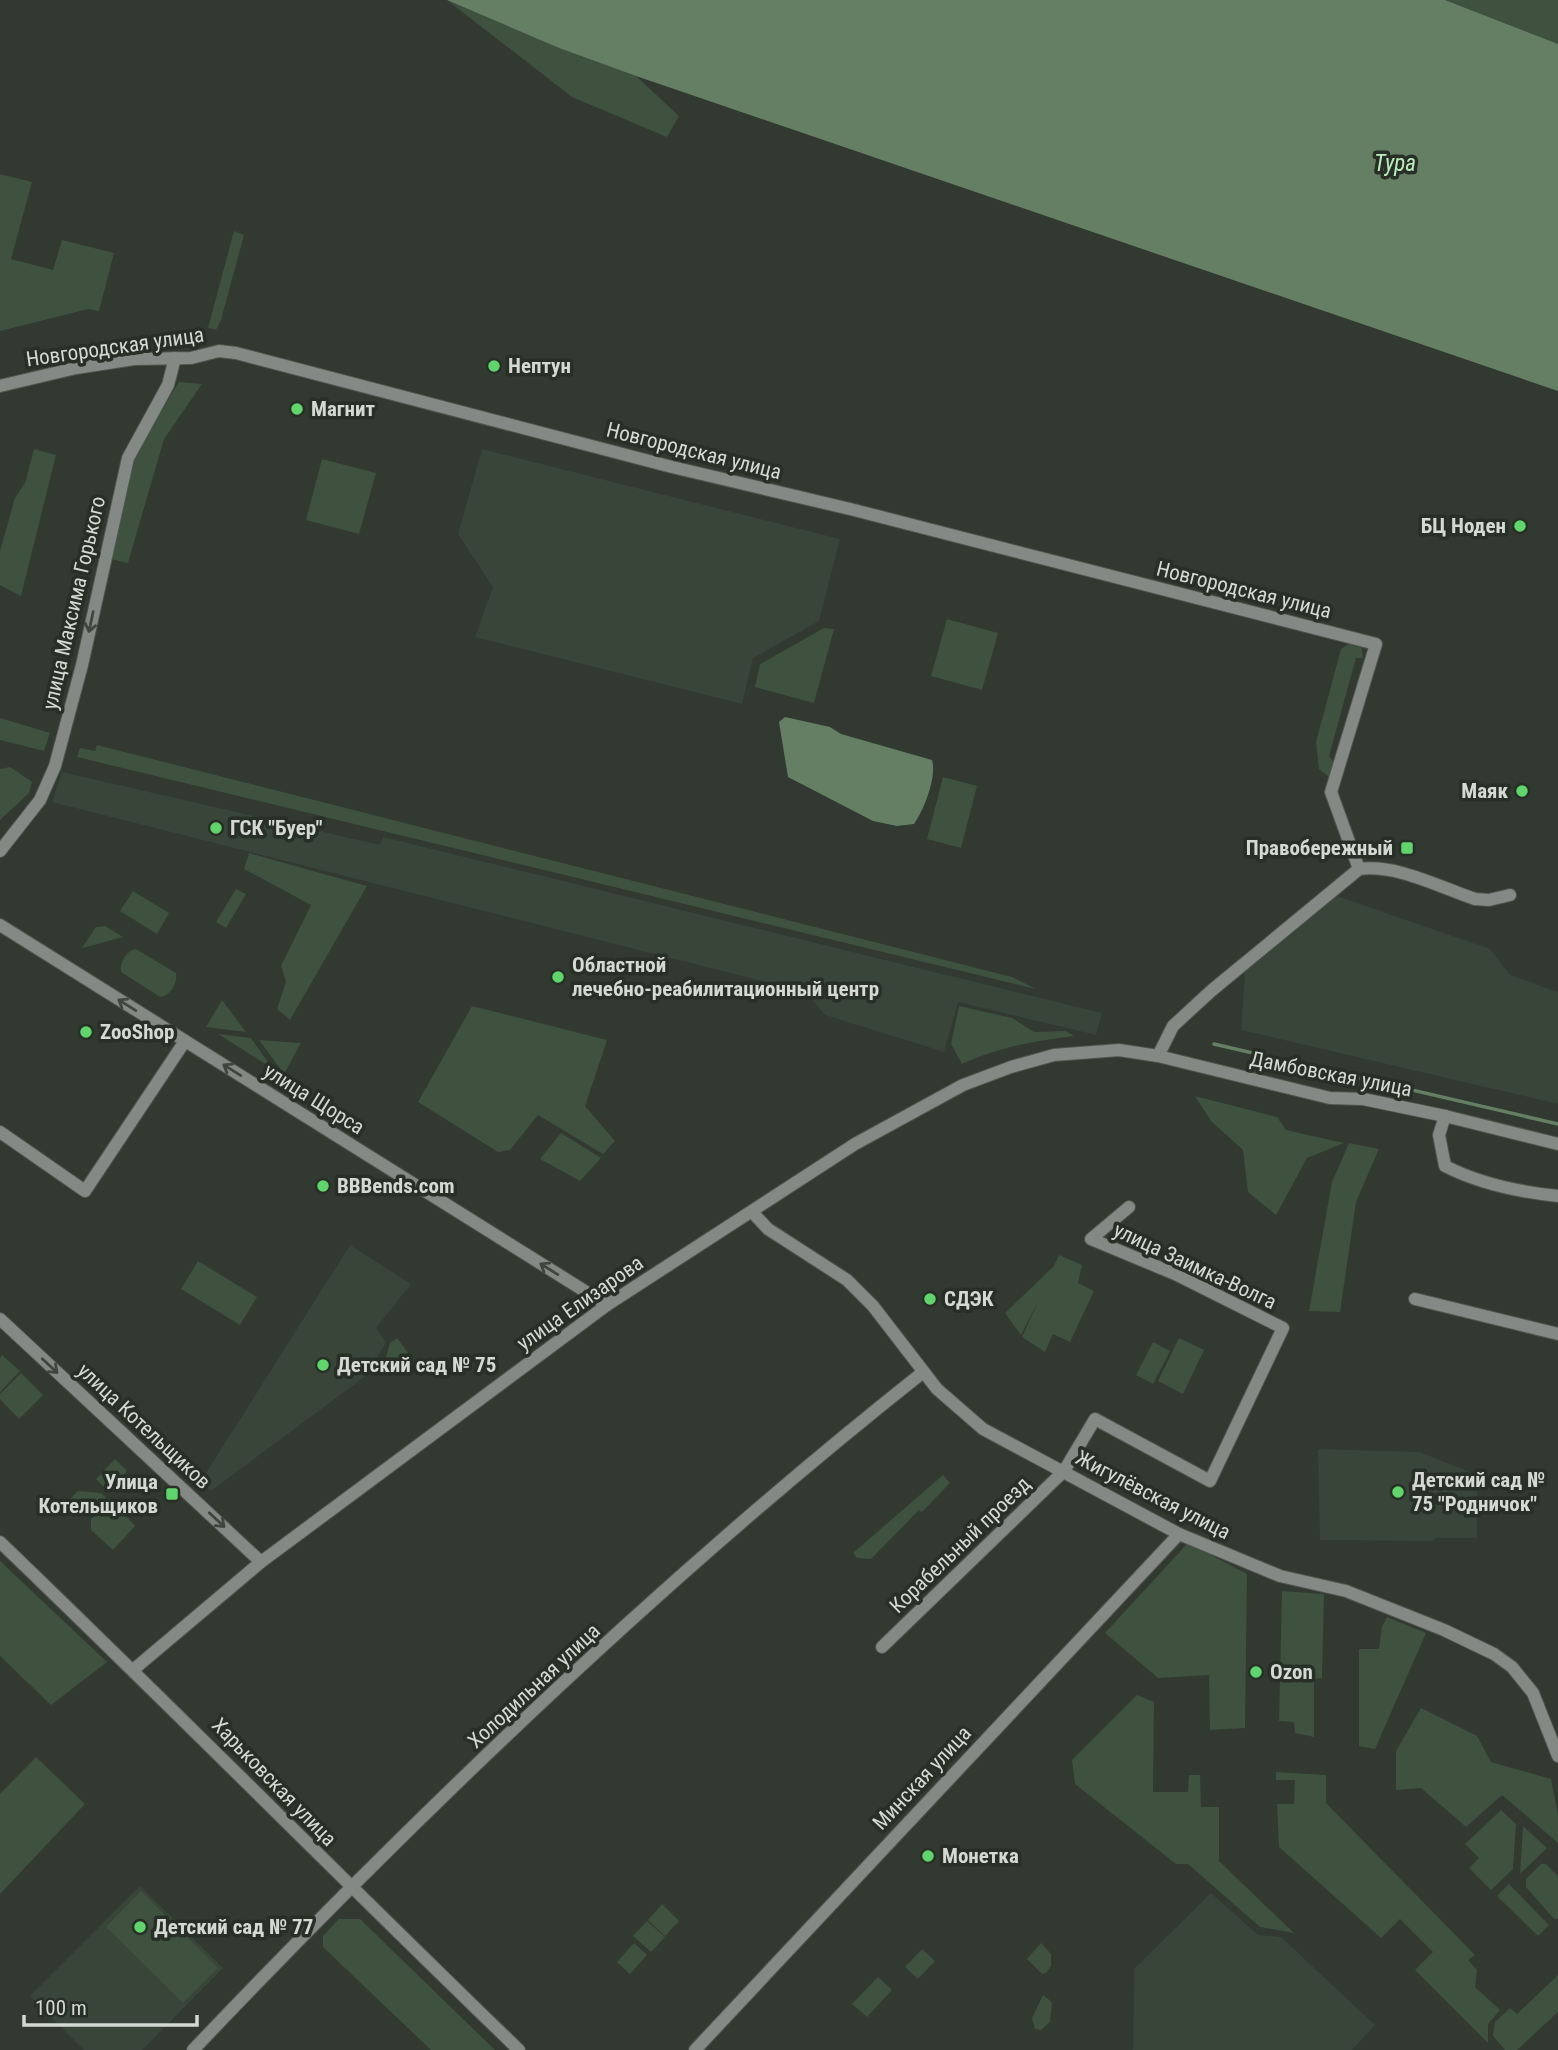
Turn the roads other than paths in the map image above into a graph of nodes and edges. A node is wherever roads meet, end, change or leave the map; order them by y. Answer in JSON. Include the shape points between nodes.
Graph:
{"nodes":[{"id":1,"x":174,"y":358,"type":"junction"},
{"id":2,"x":0,"y":386,"type":"edge"},
{"id":3,"x":0,"y":850,"type":"edge"},
{"id":4,"x":1359,"y":869,"type":"junction"},
{"id":5,"x":1510,"y":895,"type":"dead end"},
{"id":6,"x":0,"y":925,"type":"edge"},
{"id":7,"x":185,"y":1041,"type":"junction"},
{"id":8,"x":1054,"y":1055,"type":"joint"},
{"id":9,"x":1158,"y":1056,"type":"junction"},
{"id":10,"x":1446,"y":1116,"type":"junction"},
{"id":11,"x":0,"y":1132,"type":"edge"},
{"id":12,"x":1558,"y":1144,"type":"edge"},
{"id":13,"x":1558,"y":1196,"type":"edge"},
{"id":14,"x":1129,"y":1206,"type":"dead end"},
{"id":15,"x":752,"y":1212,"type":"junction"},
{"id":16,"x":1415,"y":1300,"type":"dead end"},
{"id":17,"x":607,"y":1305,"type":"junction"},
{"id":18,"x":0,"y":1320,"type":"edge"},
{"id":19,"x":1283,"y":1328,"type":"joint"},
{"id":20,"x":1558,"y":1334,"type":"edge"},
{"id":21,"x":922,"y":1373,"type":"junction"},
{"id":22,"x":1064,"y":1471,"type":"junction"},
{"id":23,"x":1180,"y":1534,"type":"junction"},
{"id":24,"x":0,"y":1542,"type":"edge"},
{"id":25,"x":261,"y":1562,"type":"junction"},
{"id":26,"x":882,"y":1647,"type":"dead end"},
{"id":27,"x":133,"y":1670,"type":"junction"},
{"id":28,"x":1558,"y":1756,"type":"edge"},
{"id":29,"x":350,"y":1886,"type":"junction"},
{"id":30,"x":193,"y":2050,"type":"edge"},
{"id":31,"x":519,"y":2050,"type":"edge"},
{"id":32,"x":695,"y":2050,"type":"edge"}],
"edges":[{"from":1,"to":2,"type":"street","name":"Новгородская улица","via":[[76,368]]},
{"from":1,"to":3,"type":"street","name":"улица Максима Горького","one_way":true,"via":[[168,385],[128,458],[59,752],[40,800]]},
{"from":1,"to":4,"type":"street","name":"Новгородская улица","via":[[236,353],[1376,644],[1331,792]]},
{"from":4,"to":5,"type":"street","via":[[1391,870],[1475,898]]},
{"from":4,"to":9,"type":"street","via":[[1173,1026]]},
{"from":7,"to":6,"type":"street","name":"улица Щорса","one_way":true},
{"from":7,"to":11,"type":"street","via":[[85,1191]]},
{"from":17,"to":7,"type":"street","name":"улица Щорса","one_way":true},
{"from":8,"to":9,"type":"street","name":"Дамбовская улица","via":[[1119,1050]]},
{"from":8,"to":15,"type":"street","name":"улица Елизарова","via":[[963,1085],[903,1115]]},
{"from":9,"to":10,"type":"street","name":"Дамбовская улица","via":[[1330,1098],[1363,1099]]},
{"from":10,"to":12,"type":"street","name":"Дамбовская улица"},
{"from":10,"to":13,"type":"street","via":[[1439,1135],[1444,1166],[1505,1187]]},
{"from":14,"to":19,"type":"street","name":"улица Заимка-Волга","via":[[1091,1239],[1175,1274]]},
{"from":15,"to":17,"type":"street","name":"улица Елизарова"},
{"from":15,"to":21,"type":"street","name":"Жигулёвская улица","via":[[768,1229],[847,1280],[873,1306]]},
{"from":16,"to":20,"type":"street"},
{"from":17,"to":25,"type":"street","name":"улица Елизарова"},
{"from":18,"to":25,"type":"street","name":"улица Котельщиков","one_way":true},
{"from":19,"to":22,"type":"street","name":"Корабельный проезд","via":[[1210,1481],[1094,1419]]},
{"from":21,"to":22,"type":"street","name":"Жигулёвская улица","via":[[983,1429]]},
{"from":21,"to":29,"type":"street","name":"Холодильная улица","via":[[743,1521]]},
{"from":22,"to":23,"type":"street","name":"Жигулёвская улица"},
{"from":22,"to":26,"type":"street","name":"Корабельный проезд"},
{"from":23,"to":28,"type":"street","name":"Жигулёвская улица","via":[[1280,1576],[1346,1591],[1494,1654],[1512,1667],[1533,1693]]},
{"from":23,"to":32,"type":"street","name":"Минская улица"},
{"from":24,"to":27,"type":"street","name":"Харьковская улица"},
{"from":25,"to":27,"type":"street","name":"улица Елизарова"},
{"from":27,"to":29,"type":"street","name":"Харьковская улица"},
{"from":29,"to":30,"type":"street","name":"Холодильная улица"},
{"from":29,"to":31,"type":"street","name":"Харьковская улица"}]}
